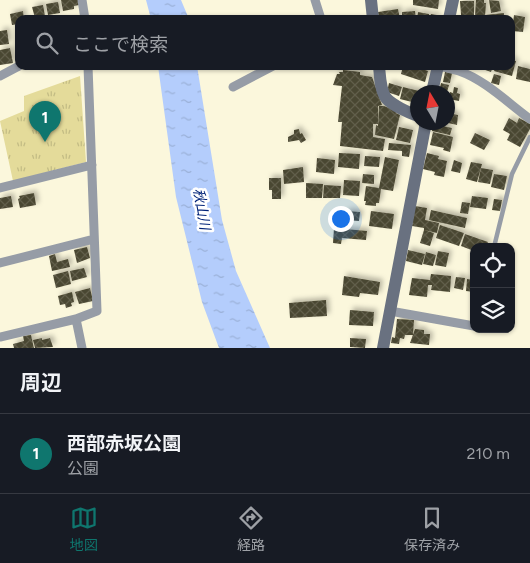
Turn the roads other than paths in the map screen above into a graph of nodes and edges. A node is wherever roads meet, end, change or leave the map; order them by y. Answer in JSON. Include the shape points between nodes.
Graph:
{"nodes":[{"id":1,"x":82,"y":0,"type":"edge"},
{"id":2,"x":315,"y":0,"type":"edge"},
{"id":3,"x":371,"y":0,"type":"edge"},
{"id":4,"x":454,"y":0,"type":"edge"},
{"id":5,"x":84,"y":15,"type":"edge"},
{"id":6,"x":320,"y":15,"type":"edge"},
{"id":7,"x":373,"y":15,"type":"edge"},
{"id":8,"x":450,"y":15,"type":"edge"},
{"id":9,"x":15,"y":68,"type":"edge"},
{"id":10,"x":88,"y":70,"type":"edge"},
{"id":11,"x":265,"y":70,"type":"edge"},
{"id":12,"x":379,"y":70,"type":"edge"},
{"id":13,"x":438,"y":70,"type":"edge"},
{"id":14,"x":456,"y":70,"type":"edge"},
{"id":15,"x":0,"y":76,"type":"edge"},
{"id":16,"x":434,"y":85,"type":"edge"},
{"id":17,"x":233,"y":87,"type":"dead end"},
{"id":18,"x":410,"y":113,"type":"edge"},
{"id":19,"x":530,"y":119,"type":"edge"},
{"id":20,"x":424,"y":130,"type":"edge"},
{"id":21,"x":530,"y":137,"type":"edge"},
{"id":22,"x":92,"y":165,"type":"junction"},
{"id":23,"x":0,"y":188,"type":"edge"},
{"id":24,"x":94,"y":239,"type":"junction"},
{"id":25,"x":495,"y":243,"type":"edge"},
{"id":26,"x":0,"y":263,"type":"edge"},
{"id":27,"x":390,"y":311,"type":"junction"},
{"id":28,"x":76,"y":318,"type":"junction"},
{"id":29,"x":470,"y":325,"type":"edge"},
{"id":30,"x":0,"y":337,"type":"edge"},
{"id":31,"x":82,"y":348,"type":"edge"},
{"id":32,"x":383,"y":348,"type":"edge"}],
"edges":[{"from":1,"to":5,"type":"street"},
{"from":2,"to":6,"type":"street"},
{"from":3,"to":7,"type":"street"},
{"from":4,"to":8,"type":"street"},
{"from":9,"to":15,"type":"street"},
{"from":10,"to":22,"type":"street"},
{"from":11,"to":17,"type":"street"},
{"from":12,"to":18,"type":"street","via":[[386,97]]},
{"from":13,"to":16,"type":"street"},
{"from":14,"to":19,"type":"street","via":[[488,87]]},
{"from":20,"to":27,"type":"street"},
{"from":21,"to":25,"type":"lane","via":[[512,174]]},
{"from":22,"to":23,"type":"street"},
{"from":22,"to":24,"type":"street"},
{"from":24,"to":26,"type":"street"},
{"from":24,"to":28,"type":"street","via":[[97,311]]},
{"from":27,"to":29,"type":"street"},
{"from":27,"to":32,"type":"street"},
{"from":28,"to":30,"type":"street"},
{"from":28,"to":31,"type":"street"}]}
